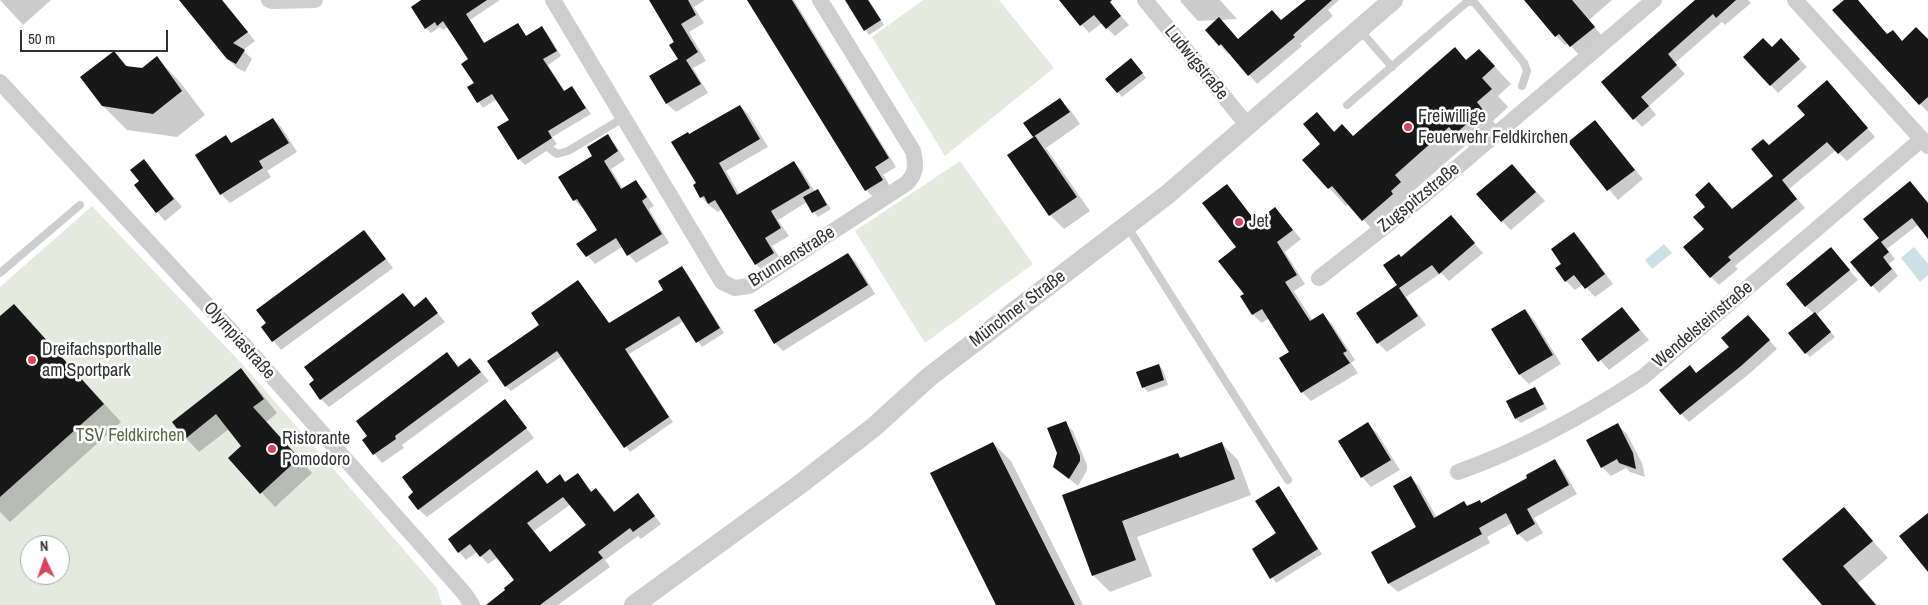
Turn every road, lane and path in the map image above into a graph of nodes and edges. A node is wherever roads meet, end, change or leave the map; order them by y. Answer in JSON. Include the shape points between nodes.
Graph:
{"nodes":[{"id":1,"x":269,"y":0,"type":"edge"},
{"id":2,"x":315,"y":0,"type":"edge"},
{"id":3,"x":553,"y":0,"type":"edge"},
{"id":4,"x":820,"y":0,"type":"edge"},
{"id":5,"x":1145,"y":0,"type":"edge"},
{"id":6,"x":1392,"y":0,"type":"edge"},
{"id":7,"x":1654,"y":0,"type":"edge"},
{"id":8,"x":1795,"y":0,"type":"edge"},
{"id":9,"x":1359,"y":29,"type":"junction"},
{"id":10,"x":1392,"y":67,"type":"junction"},
{"id":11,"x":0,"y":82,"type":"edge"},
{"id":12,"x":1522,"y":86,"type":"dead end"},
{"id":13,"x":1347,"y":105,"type":"dead end"},
{"id":14,"x":623,"y":118,"type":"junction"},
{"id":15,"x":1248,"y":126,"type":"junction"},
{"id":16,"x":1925,"y":143,"type":"edge"},
{"id":17,"x":550,"y":148,"type":"dead end"},
{"id":18,"x":80,"y":205,"type":"dead end"},
{"id":19,"x":1127,"y":226,"type":"junction"},
{"id":20,"x":0,"y":273,"type":"edge"},
{"id":21,"x":1319,"y":278,"type":"dead end"},
{"id":22,"x":1458,"y":472,"type":"dead end"},
{"id":23,"x":1288,"y":480,"type":"dead end"},
{"id":24,"x":472,"y":605,"type":"edge"},
{"id":25,"x":634,"y":605,"type":"edge"}],
"edges":[{"from":1,"to":2,"type":"street"},
{"from":3,"to":14,"type":"street","name":"Brunnenstraße"},
{"from":4,"to":14,"type":"street","name":"Brunnenstraße","via":[[913,152],[914,176],[749,286],[735,288],[722,282]]},
{"from":5,"to":15,"type":"street","name":"Ludwigstraße"},
{"from":6,"to":9,"type":"street","name":"Münchner Straße"},
{"from":7,"to":21,"type":"street","name":"Zugspitzstraße","via":[[1415,204]]},
{"from":8,"to":16,"type":"street"},
{"from":9,"to":10,"type":"lane"},
{"from":9,"to":15,"type":"street","name":"Münchner Straße"},
{"from":10,"to":12,"type":"lane","via":[[1467,2],[1474,2],[1524,63],[1527,71]]},
{"from":10,"to":13,"type":"lane"},
{"from":11,"to":24,"type":"street","name":"Olympiastraße","via":[[245,346]]},
{"from":14,"to":17,"type":"lane","via":[[568,151],[557,154]]},
{"from":15,"to":19,"type":"street","name":"Münchner Straße"},
{"from":16,"to":22,"type":"street","name":"Wendelsteinstraße","via":[[1643,376],[1604,402],[1498,458]]},
{"from":18,"to":20,"type":"lane"},
{"from":19,"to":23,"type":"lane"},
{"from":19,"to":25,"type":"street","name":"Münchner Straße","via":[[929,377],[874,427],[814,474]]}]}
